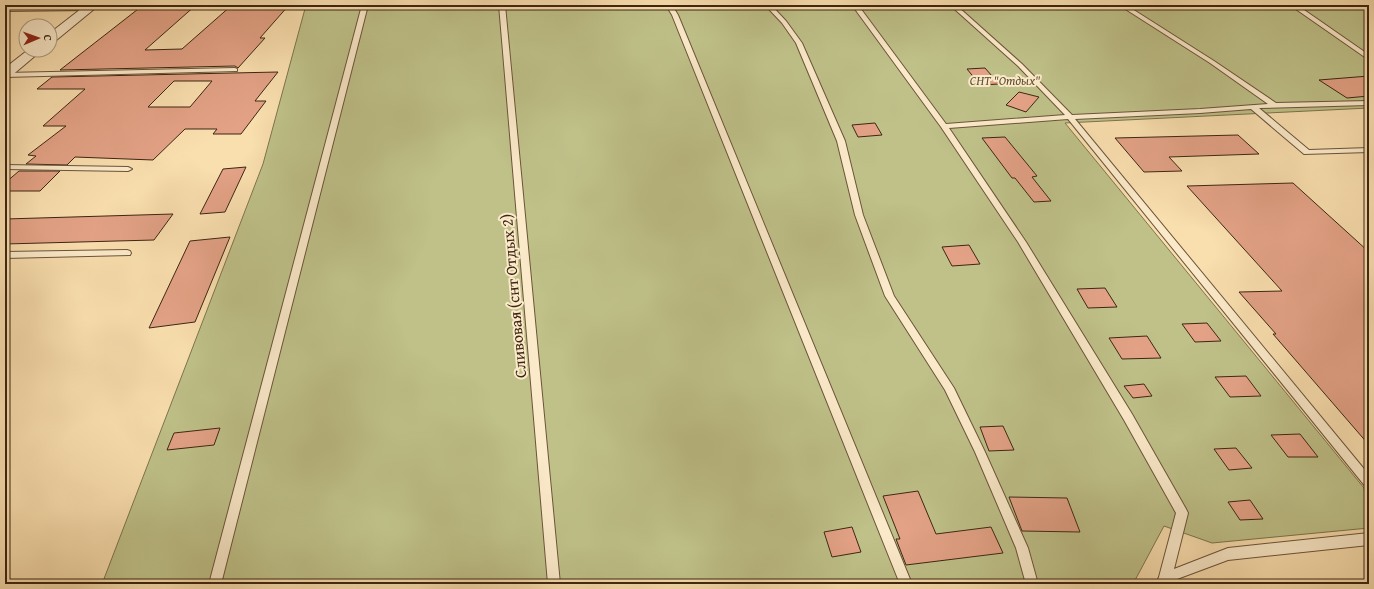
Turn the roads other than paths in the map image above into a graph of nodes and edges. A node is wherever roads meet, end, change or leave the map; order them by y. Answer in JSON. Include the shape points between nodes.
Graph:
{"nodes":[{"id":1,"x":365,"y":5,"type":"edge"},
{"id":2,"x":502,"y":5,"type":"edge"},
{"id":3,"x":669,"y":5,"type":"edge"},
{"id":4,"x":768,"y":5,"type":"edge"},
{"id":5,"x":855,"y":5,"type":"edge"},
{"id":6,"x":953,"y":5,"type":"edge"},
{"id":7,"x":1122,"y":5,"type":"edge"},
{"id":8,"x":1293,"y":5,"type":"edge"},
{"id":9,"x":92,"y":7,"type":"edge"},
{"id":10,"x":5,"y":9,"type":"edge"},
{"id":11,"x":58,"y":33,"type":"edge"},
{"id":12,"x":26,"y":58,"type":"edge"},
{"id":13,"x":1369,"y":58,"type":"edge"},
{"id":14,"x":235,"y":70,"type":"dead end"},
{"id":15,"x":5,"y":75,"type":"edge"},
{"id":16,"x":1369,"y":103,"type":"edge"},
{"id":17,"x":1275,"y":104,"type":"junction"},
{"id":18,"x":1253,"y":107,"type":"junction"},
{"id":19,"x":1070,"y":117,"type":"junction"},
{"id":20,"x":944,"y":126,"type":"junction"},
{"id":21,"x":1369,"y":150,"type":"edge"},
{"id":22,"x":5,"y":167,"type":"edge"},
{"id":23,"x":128,"y":169,"type":"dead end"},
{"id":24,"x":127,"y":253,"type":"dead end"},
{"id":25,"x":5,"y":255,"type":"edge"},
{"id":26,"x":1369,"y":483,"type":"edge"},
{"id":27,"x":1369,"y":539,"type":"edge"},
{"id":28,"x":1163,"y":581,"type":"edge"},
{"id":29,"x":214,"y":584,"type":"edge"},
{"id":30,"x":554,"y":584,"type":"edge"},
{"id":31,"x":906,"y":584,"type":"edge"},
{"id":32,"x":1032,"y":584,"type":"edge"}],
"edges":[{"from":1,"to":29,"type":"lane"},
{"from":2,"to":30,"type":"lane","name":"Сливовая (снт Отдых 2)"},
{"from":3,"to":31,"type":"lane"},
{"from":4,"to":32,"type":"lane","via":[[799,43],[840,142],[859,215],[890,296],[953,395],[1022,548]]},
{"from":5,"to":20,"type":"lane"},
{"from":6,"to":19,"type":"lane","via":[[1020,65]]},
{"from":7,"to":17,"type":"lane"},
{"from":8,"to":13,"type":"lane"},
{"from":9,"to":10,"type":"lane"},
{"from":9,"to":11,"type":"street"},
{"from":12,"to":15,"type":"street"},
{"from":14,"to":15,"type":"lane"},
{"from":16,"to":17,"type":"lane"},
{"from":17,"to":18,"type":"lane"},
{"from":18,"to":19,"type":"lane"},
{"from":18,"to":21,"type":"lane","via":[[1308,152]]},
{"from":19,"to":20,"type":"lane"},
{"from":19,"to":26,"type":"lane"},
{"from":20,"to":28,"type":"lane","via":[[1026,248],[1128,417],[1182,513]]},
{"from":22,"to":23,"type":"lane"},
{"from":24,"to":25,"type":"lane"},
{"from":27,"to":28,"type":"lane","via":[[1228,554]]}]}
